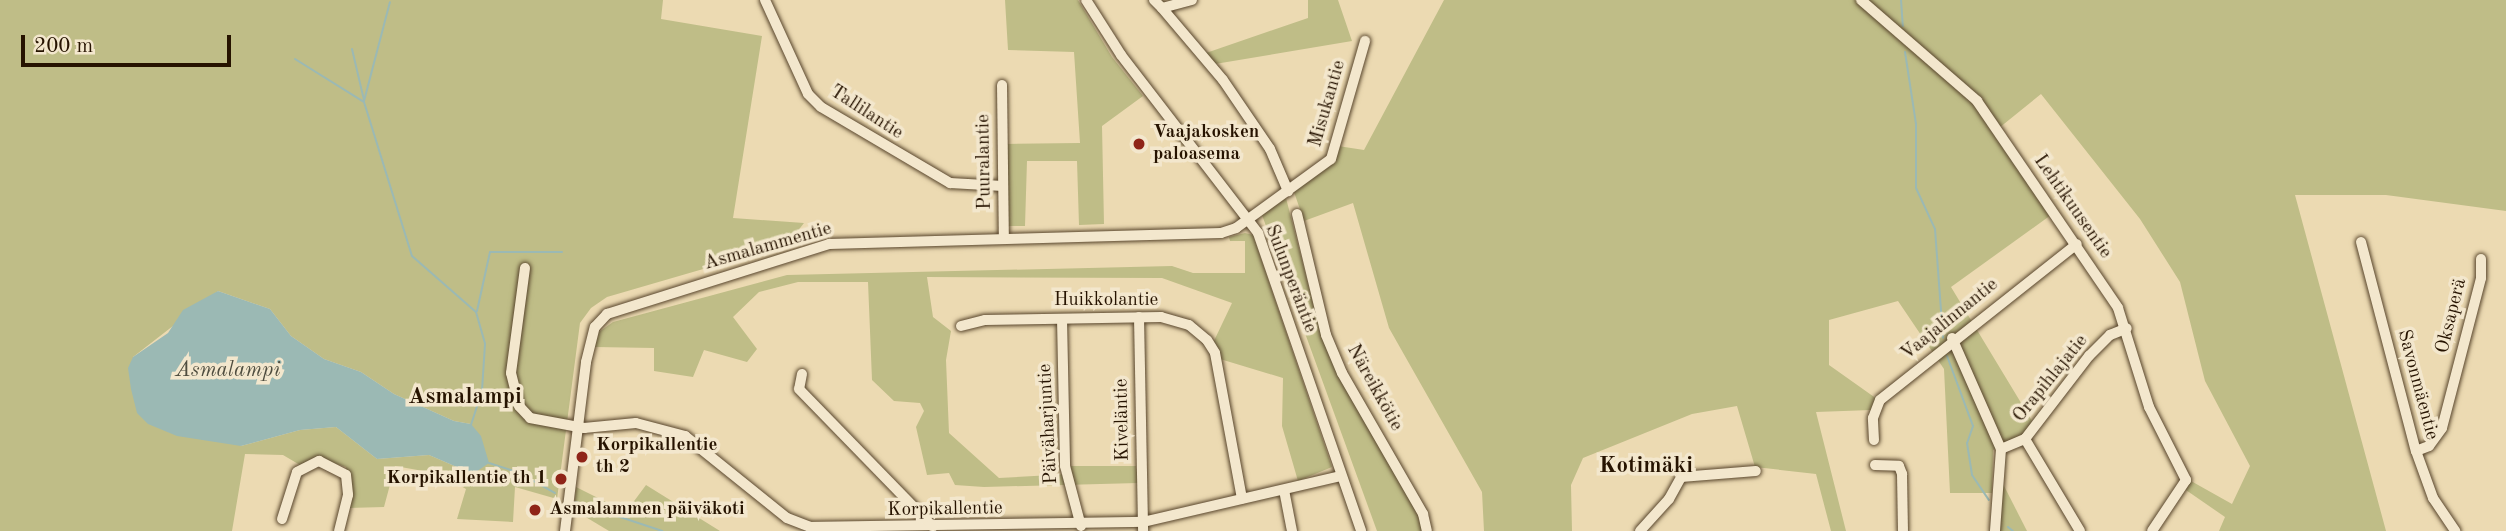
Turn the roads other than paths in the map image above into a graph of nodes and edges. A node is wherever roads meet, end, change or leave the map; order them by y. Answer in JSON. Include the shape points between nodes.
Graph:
{"nodes":[{"id":1,"x":765,"y":0,"type":"edge"},
{"id":2,"x":1192,"y":0,"type":"edge"},
{"id":3,"x":1861,"y":0,"type":"edge"},
{"id":4,"x":1088,"y":1,"type":"edge"},
{"id":5,"x":1158,"y":4,"type":"edge"},
{"id":6,"x":1366,"y":41,"type":"dead end"},
{"id":7,"x":1002,"y":85,"type":"dead end"},
{"id":8,"x":1003,"y":186,"type":"junction"},
{"id":9,"x":1288,"y":191,"type":"junction"},
{"id":10,"x":1297,"y":214,"type":"dead end"},
{"id":11,"x":1248,"y":220,"type":"junction"},
{"id":12,"x":1004,"y":238,"type":"junction"},
{"id":13,"x":2361,"y":242,"type":"dead end"},
{"id":14,"x":2077,"y":244,"type":"junction"},
{"id":15,"x":2481,"y":259,"type":"dead end"},
{"id":16,"x":525,"y":268,"type":"dead end"},
{"id":17,"x":1139,"y":317,"type":"junction"},
{"id":18,"x":1062,"y":319,"type":"junction"},
{"id":19,"x":961,"y":326,"type":"dead end"},
{"id":20,"x":2127,"y":328,"type":"junction"},
{"id":21,"x":1952,"y":338,"type":"junction"},
{"id":22,"x":802,"y":374,"type":"dead end"},
{"id":23,"x":577,"y":427,"type":"junction"},
{"id":24,"x":2025,"y":439,"type":"junction"},
{"id":25,"x":1874,"y":440,"type":"dead end"},
{"id":26,"x":2001,"y":449,"type":"junction"},
{"id":27,"x":2416,"y":451,"type":"junction"},
{"id":28,"x":1875,"y":465,"type":"dead end"},
{"id":29,"x":1755,"y":471,"type":"dead end"},
{"id":30,"x":1341,"y":476,"type":"junction"},
{"id":31,"x":1284,"y":490,"type":"junction"},
{"id":32,"x":1242,"y":499,"type":"junction"},
{"id":33,"x":282,"y":519,"type":"dead end"},
{"id":34,"x":1081,"y":526,"type":"junction"},
{"id":35,"x":1143,"y":526,"type":"edge"},
{"id":36,"x":933,"y":527,"type":"junction"},
{"id":37,"x":339,"y":531,"type":"edge"},
{"id":38,"x":565,"y":531,"type":"edge"},
{"id":39,"x":1292,"y":531,"type":"edge"},
{"id":40,"x":1361,"y":531,"type":"edge"},
{"id":41,"x":1427,"y":531,"type":"edge"},
{"id":42,"x":1640,"y":531,"type":"edge"},
{"id":43,"x":1903,"y":531,"type":"edge"},
{"id":44,"x":1995,"y":531,"type":"edge"},
{"id":45,"x":2080,"y":531,"type":"edge"},
{"id":46,"x":2152,"y":531,"type":"edge"},
{"id":47,"x":2455,"y":531,"type":"edge"}],
"edges":[{"from":1,"to":8,"type":"street","name":"Tallilantie","via":[[808,94],[821,107],[950,183]]},
{"from":2,"to":5,"type":"street"},
{"from":3,"to":14,"type":"street","name":"Lehtikuusentie","via":[[1977,101]]},
{"from":4,"to":11,"type":"street","name":"Sulunperäntie","via":[[1121,55]]},
{"from":5,"to":9,"type":"street","via":[[1223,80],[1270,149]]},
{"from":6,"to":9,"type":"street","name":"Misukantie","via":[[1331,159]]},
{"from":7,"to":8,"type":"street","name":"Puuralantie"},
{"from":8,"to":12,"type":"street","name":"Puuralantie"},
{"from":9,"to":11,"type":"street","name":"Misukantie"},
{"from":10,"to":41,"type":"street","name":"Näreikkötie","via":[[1337,361],[1405,480]]},
{"from":11,"to":12,"type":"street","name":"Asmalammentie","via":[[1221,233]]},
{"from":11,"to":30,"type":"street","name":"Sulunperäntie","via":[[1270,267]]},
{"from":12,"to":23,"type":"street","name":"Asmalammentie","via":[[830,244],[615,310],[600,321],[592,338]]},
{"from":13,"to":27,"type":"street","name":"Savonmäentie"},
{"from":14,"to":20,"type":"street","name":"Lehtikuusentie"},
{"from":14,"to":21,"type":"street","name":"Vaajalinnantie"},
{"from":15,"to":27,"type":"street","name":"Oksaperä","via":[[2481,278],[2442,428],[2428,446]]},
{"from":16,"to":23,"type":"street","name":"Korpikallentie","via":[[511,365],[530,418]]},
{"from":17,"to":18,"type":"street","name":"Huikkolantie"},
{"from":17,"to":32,"type":"street","name":"Huikkolantie","via":[[1189,325],[1208,340],[1215,354]]},
{"from":17,"to":35,"type":"street","name":"Kiveläntie"},
{"from":18,"to":19,"type":"street","name":"Huikkolantie","via":[[985,320]]},
{"from":18,"to":34,"type":"street","name":"Päiväharjuntie","via":[[1065,466]]},
{"from":20,"to":24,"type":"street","name":"Orapihlajatie","via":[[2110,335],[2089,356]]},
{"from":20,"to":46,"type":"street","name":"Lehtikuusentie","via":[[2150,407],[2186,480]]},
{"from":21,"to":25,"type":"street","name":"Vaajalinnantie","via":[[1880,400],[1873,418]]},
{"from":21,"to":26,"type":"street"},
{"from":22,"to":36,"type":"street","via":[[799,389]]},
{"from":23,"to":36,"type":"street","name":"Korpikallentie","via":[[636,423],[685,436],[787,518],[810,527]]},
{"from":23,"to":38,"type":"street","name":"Asmalammentie"},
{"from":24,"to":26,"type":"street","name":"Orapihlajatie"},
{"from":24,"to":45,"type":"street"},
{"from":26,"to":44,"type":"street"},
{"from":27,"to":47,"type":"street","name":"Savonmäentie","via":[[2433,498]]},
{"from":28,"to":43,"type":"street","via":[[1899,466]]},
{"from":29,"to":42,"type":"street","via":[[1681,477],[1670,499]]},
{"from":30,"to":31,"type":"street","name":"Korpikallentie"},
{"from":30,"to":40,"type":"street","name":"Sulunperäntie"},
{"from":31,"to":32,"type":"street","name":"Korpikallentie"},
{"from":31,"to":39,"type":"street"},
{"from":32,"to":35,"type":"street","name":"Korpikallentie"},
{"from":33,"to":37,"type":"street","via":[[297,472],[319,461],[346,475],[348,495]]},
{"from":34,"to":35,"type":"street","name":"Korpikallentie"},
{"from":34,"to":36,"type":"street","name":"Korpikallentie"}]}
